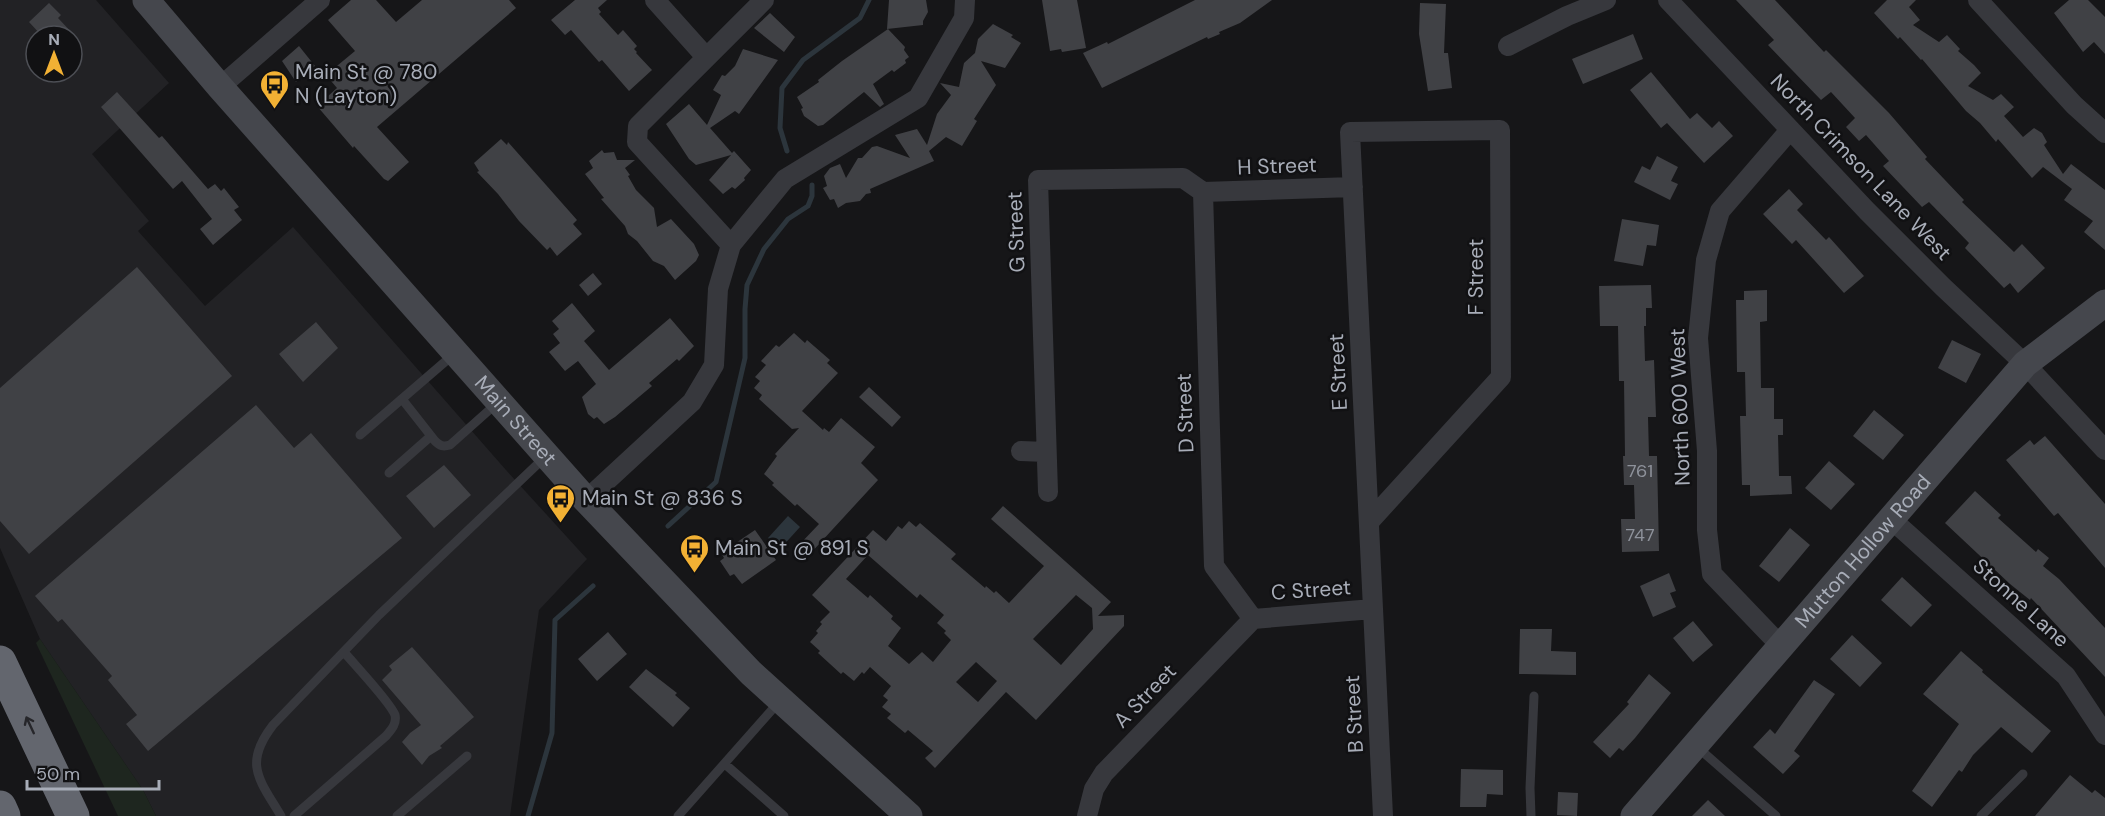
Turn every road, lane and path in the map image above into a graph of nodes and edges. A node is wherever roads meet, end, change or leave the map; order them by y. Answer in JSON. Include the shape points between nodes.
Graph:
{"nodes":[{"id":1,"x":146,"y":0,"type":"edge"},
{"id":2,"x":320,"y":0,"type":"edge"},
{"id":3,"x":655,"y":0,"type":"edge"},
{"id":4,"x":764,"y":0,"type":"edge"},
{"id":5,"x":965,"y":0,"type":"edge"},
{"id":6,"x":1606,"y":0,"type":"edge"},
{"id":7,"x":1668,"y":0,"type":"edge"},
{"id":8,"x":1978,"y":0,"type":"edge"},
{"id":9,"x":1509,"y":46,"type":"dead end"},
{"id":10,"x":706,"y":57,"type":"junction"},
{"id":11,"x":220,"y":87,"type":"junction"},
{"id":12,"x":1790,"y":130,"type":"junction"},
{"id":13,"x":1350,"y":132,"type":"joint"},
{"id":14,"x":2105,"y":133,"type":"edge"},
{"id":15,"x":1353,"y":187,"type":"junction"},
{"id":16,"x":1203,"y":192,"type":"junction"},
{"id":17,"x":731,"y":245,"type":"junction"},
{"id":18,"x":2105,"y":303,"type":"edge"},
{"id":19,"x":456,"y":353,"type":"junction"},
{"id":20,"x":2025,"y":363,"type":"junction"},
{"id":21,"x":402,"y":399,"type":"junction"},
{"id":22,"x":499,"y":402,"type":"junction"},
{"id":23,"x":360,"y":435,"type":"dead end"},
{"id":24,"x":431,"y":436,"type":"junction"},
{"id":25,"x":2105,"y":450,"type":"edge"},
{"id":26,"x":1021,"y":451,"type":"dead end"},
{"id":27,"x":1046,"y":452,"type":"junction"},
{"id":28,"x":546,"y":457,"type":"junction"},
{"id":29,"x":389,"y":473,"type":"dead end"},
{"id":30,"x":1048,"y":492,"type":"dead end"},
{"id":31,"x":586,"y":500,"type":"junction"},
{"id":32,"x":1891,"y":519,"type":"junction"},
{"id":33,"x":1369,"y":522,"type":"junction"},
{"id":34,"x":1373,"y":609,"type":"junction"},
{"id":35,"x":1253,"y":619,"type":"junction"},
{"id":36,"x":1781,"y":646,"type":"junction"},
{"id":37,"x":344,"y":652,"type":"junction"},
{"id":38,"x":0,"y":662,"type":"edge"},
{"id":39,"x":1534,"y":696,"type":"dead end"},
{"id":40,"x":780,"y":701,"type":"junction"},
{"id":41,"x":2105,"y":735,"type":"edge"},
{"id":42,"x":1695,"y":745,"type":"junction"},
{"id":43,"x":466,"y":756,"type":"dead end"},
{"id":44,"x":725,"y":764,"type":"junction"},
{"id":45,"x":2023,"y":774,"type":"dead end"},
{"id":46,"x":0,"y":807,"type":"edge"},
{"id":47,"x":4,"y":816,"type":"edge"},
{"id":48,"x":73,"y":816,"type":"edge"},
{"id":49,"x":281,"y":816,"type":"edge"},
{"id":50,"x":294,"y":816,"type":"edge"},
{"id":51,"x":397,"y":816,"type":"edge"},
{"id":52,"x":678,"y":816,"type":"edge"},
{"id":53,"x":784,"y":816,"type":"edge"},
{"id":54,"x":909,"y":816,"type":"edge"},
{"id":55,"x":1087,"y":816,"type":"edge"},
{"id":56,"x":1383,"y":816,"type":"edge"},
{"id":57,"x":1531,"y":816,"type":"edge"},
{"id":58,"x":1634,"y":816,"type":"edge"},
{"id":59,"x":1776,"y":816,"type":"edge"},
{"id":60,"x":1981,"y":816,"type":"edge"}],
"edges":[{"from":1,"to":11,"type":"main road","name":"Main Street"},
{"from":2,"to":11,"type":"street"},
{"from":3,"to":10,"type":"street"},
{"from":4,"to":10,"type":"street"},
{"from":5,"to":17,"type":"street","via":[[964,18],[918,98],[785,178]]},
{"from":6,"to":9,"type":"street"},
{"from":7,"to":12,"type":"street","name":"North Crimson Lane West"},
{"from":8,"to":14,"type":"street","via":[[2074,105]]},
{"from":10,"to":17,"type":"street","via":[[638,126],[637,142]]},
{"from":11,"to":19,"type":"main road","name":"Main Street"},
{"from":12,"to":20,"type":"street","name":"North Crimson Lane West","via":[[1943,287]]},
{"from":12,"to":36,"type":"street","name":"North 600 West","via":[[1720,211],[1706,260],[1698,338],[1712,574]]},
{"from":13,"to":15,"type":"street","name":"E Street"},
{"from":13,"to":33,"type":"street","name":"F Street","via":[[1500,130],[1501,377]]},
{"from":15,"to":16,"type":"street","name":"H Street"},
{"from":15,"to":33,"type":"street","name":"E Street"},
{"from":16,"to":27,"type":"street","name":"G Street","via":[[1183,178],[1038,180]]},
{"from":16,"to":35,"type":"street","name":"D Street","via":[[1214,566]]},
{"from":17,"to":31,"type":"street","via":[[718,289],[714,365],[692,402]]},
{"from":18,"to":20,"type":"main road","name":"Mutton Hollow Road"},
{"from":19,"to":21,"type":"lane"},
{"from":19,"to":22,"type":"main road","name":"Main Street"},
{"from":20,"to":25,"type":"street","name":"North Crimson Lane West"},
{"from":20,"to":32,"type":"main road","name":"Mutton Hollow Road"},
{"from":21,"to":23,"type":"lane"},
{"from":21,"to":24,"type":"lane"},
{"from":22,"to":24,"type":"lane","via":[[450,445],[439,445]]},
{"from":22,"to":28,"type":"main road","name":"Main Street"},
{"from":24,"to":29,"type":"lane"},
{"from":26,"to":27,"type":"street"},
{"from":27,"to":30,"type":"street","name":"G Street"},
{"from":28,"to":31,"type":"main road","name":"Main Street"},
{"from":28,"to":37,"type":"lane"},
{"from":31,"to":40,"type":"main road","name":"Main Street"},
{"from":32,"to":36,"type":"main road","name":"Mutton Hollow Road"},
{"from":32,"to":41,"type":"street","name":"Stonne Lane","via":[[2066,676]]},
{"from":33,"to":34,"type":"street","name":"E Street"},
{"from":34,"to":35,"type":"street","name":"C Street"},
{"from":34,"to":56,"type":"street","name":"B Street"},
{"from":35,"to":55,"type":"street","name":"A Street","via":[[1104,773],[1094,789]]},
{"from":36,"to":42,"type":"main road","name":"Mutton Hollow Road"},
{"from":37,"to":49,"type":"lane","via":[[260,741],[258,773]]},
{"from":37,"to":50,"type":"lane","via":[[389,706],[395,716],[394,726]]},
{"from":48,"to":38,"type":"highway","one_way":true},
{"from":39,"to":57,"type":"lane"},
{"from":40,"to":44,"type":"lane"},
{"from":40,"to":54,"type":"main road","name":"Main Street"},
{"from":42,"to":58,"type":"main road","name":"Mutton Hollow Road"},
{"from":42,"to":59,"type":"lane"},
{"from":43,"to":51,"type":"lane"},
{"from":44,"to":52,"type":"lane"},
{"from":44,"to":53,"type":"lane"},
{"from":45,"to":60,"type":"lane"},
{"from":46,"to":47,"type":"highway"}]}
